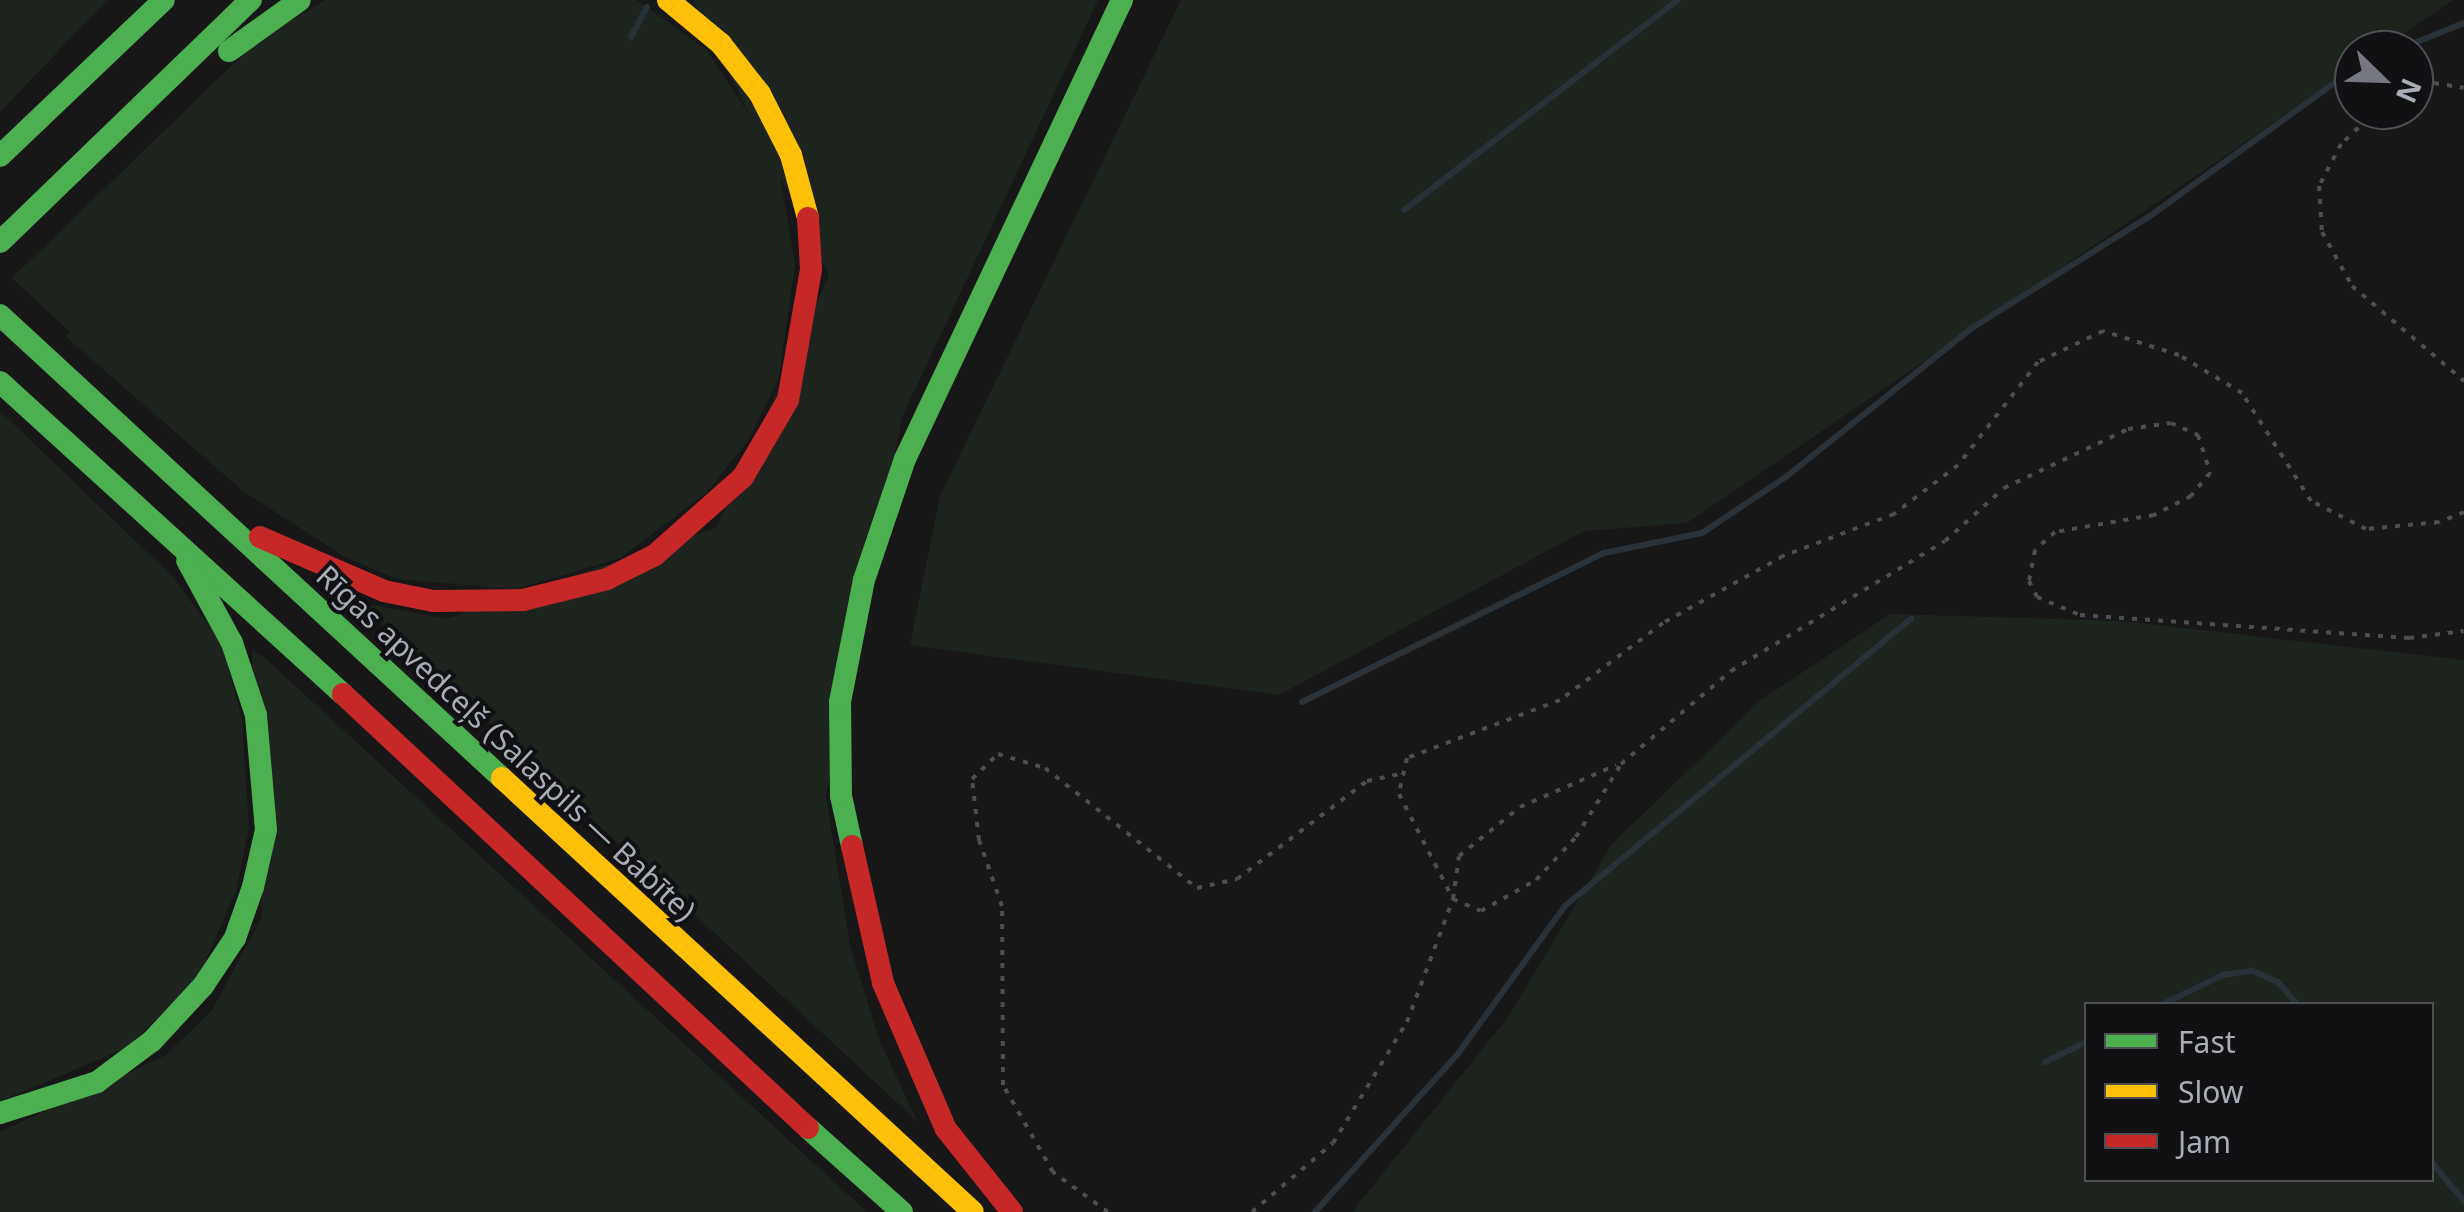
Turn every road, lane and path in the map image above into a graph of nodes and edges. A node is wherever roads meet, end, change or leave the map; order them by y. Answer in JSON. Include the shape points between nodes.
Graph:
{"nodes":[{"id":1,"x":134,"y":0,"type":"edge"},
{"id":2,"x":164,"y":0,"type":"edge"},
{"id":3,"x":251,"y":0,"type":"edge"},
{"id":4,"x":300,"y":0,"type":"edge"},
{"id":5,"x":668,"y":0,"type":"edge"},
{"id":6,"x":1122,"y":0,"type":"edge"},
{"id":7,"x":89,"y":72,"type":"junction"},
{"id":8,"x":2434,"y":83,"type":"edge"},
{"id":9,"x":2464,"y":88,"type":"edge"},
{"id":10,"x":2356,"y":130,"type":"edge"},
{"id":11,"x":96,"y":149,"type":"junction"},
{"id":12,"x":0,"y":156,"type":"edge"},
{"id":13,"x":0,"y":242,"type":"edge"},
{"id":14,"x":0,"y":314,"type":"edge"},
{"id":15,"x":2464,"y":381,"type":"edge"},
{"id":16,"x":6,"y":388,"type":"edge"},
{"id":17,"x":2464,"y":512,"type":"edge"},
{"id":18,"x":217,"y":514,"type":"junction"},
{"id":19,"x":175,"y":537,"type":"junction"},
{"id":20,"x":2464,"y":631,"type":"edge"},
{"id":21,"x":1621,"y":764,"type":"junction"},
{"id":22,"x":1404,"y":773,"type":"junction"},
{"id":23,"x":1453,"y":899,"type":"junction"},
{"id":24,"x":0,"y":1114,"type":"edge"},
{"id":25,"x":902,"y":1212,"type":"edge"},
{"id":26,"x":972,"y":1212,"type":"edge"},
{"id":27,"x":1012,"y":1212,"type":"edge"},
{"id":28,"x":1108,"y":1212,"type":"edge"},
{"id":29,"x":1252,"y":1212,"type":"edge"}],
"edges":[{"from":1,"to":7,"type":"highway"},
{"from":2,"to":7,"type":"highway"},
{"from":3,"to":11,"type":"highway"},
{"from":4,"to":11,"type":"highway"},
{"from":5,"to":18,"type":"highway","via":[[722,44],[768,106],[801,183],[810,226],[798,366],[781,413],[743,477],[681,536],[607,579],[568,592],[482,604],[432,601],[344,578]]},
{"from":6,"to":27,"type":"highway","via":[[905,459],[864,580],[840,702],[841,796],[883,983],[946,1130]]},
{"from":7,"to":12,"type":"highway"},
{"from":8,"to":9,"type":"path"},
{"from":10,"to":15,"type":"path","via":[[2319,186],[2322,232],[2352,286]]},
{"from":11,"to":13,"type":"highway"},
{"from":14,"to":18,"type":"highway","name":"Rīgas apvedceļš (Salaspils — Babīte)"},
{"from":16,"to":19,"type":"highway"},
{"from":17,"to":22,"type":"path","via":[[2439,522],[2366,529],[2338,515],[2311,501],[2242,392],[2180,354],[2103,331],[2038,362],[1958,464],[1894,514],[1783,556],[1663,623],[1560,700],[1408,758]]},
{"from":18,"to":26,"type":"highway","name":"Rīgas apvedceļš (Salaspils — Babīte)"},
{"from":19,"to":24,"type":"highway","via":[[232,643],[256,715],[266,830],[253,887],[235,938],[203,986],[152,1041],[97,1082]]},
{"from":19,"to":25,"type":"highway","via":[[646,982]]},
{"from":20,"to":21,"type":"path","via":[[2409,638],[2080,615],[2036,597],[2029,581],[2036,550],[2054,532],[2154,515],[2192,496],[2210,474],[2198,435],[2171,423],[2128,430],[2004,488],[1945,541],[1731,671]]},
{"from":21,"to":23,"type":"path","via":[[1520,807],[1458,856]]},
{"from":21,"to":23,"type":"path","via":[[1576,837],[1536,880],[1481,911]]},
{"from":22,"to":23,"type":"path","via":[[1399,794]]},
{"from":22,"to":28,"type":"path","via":[[1367,781],[1238,879],[1197,888],[1045,768],[998,754],[972,778],[979,840],[1002,906],[1004,1086],[1054,1172]]},
{"from":23,"to":29,"type":"path","via":[[1407,1022],[1333,1143]]}]}
